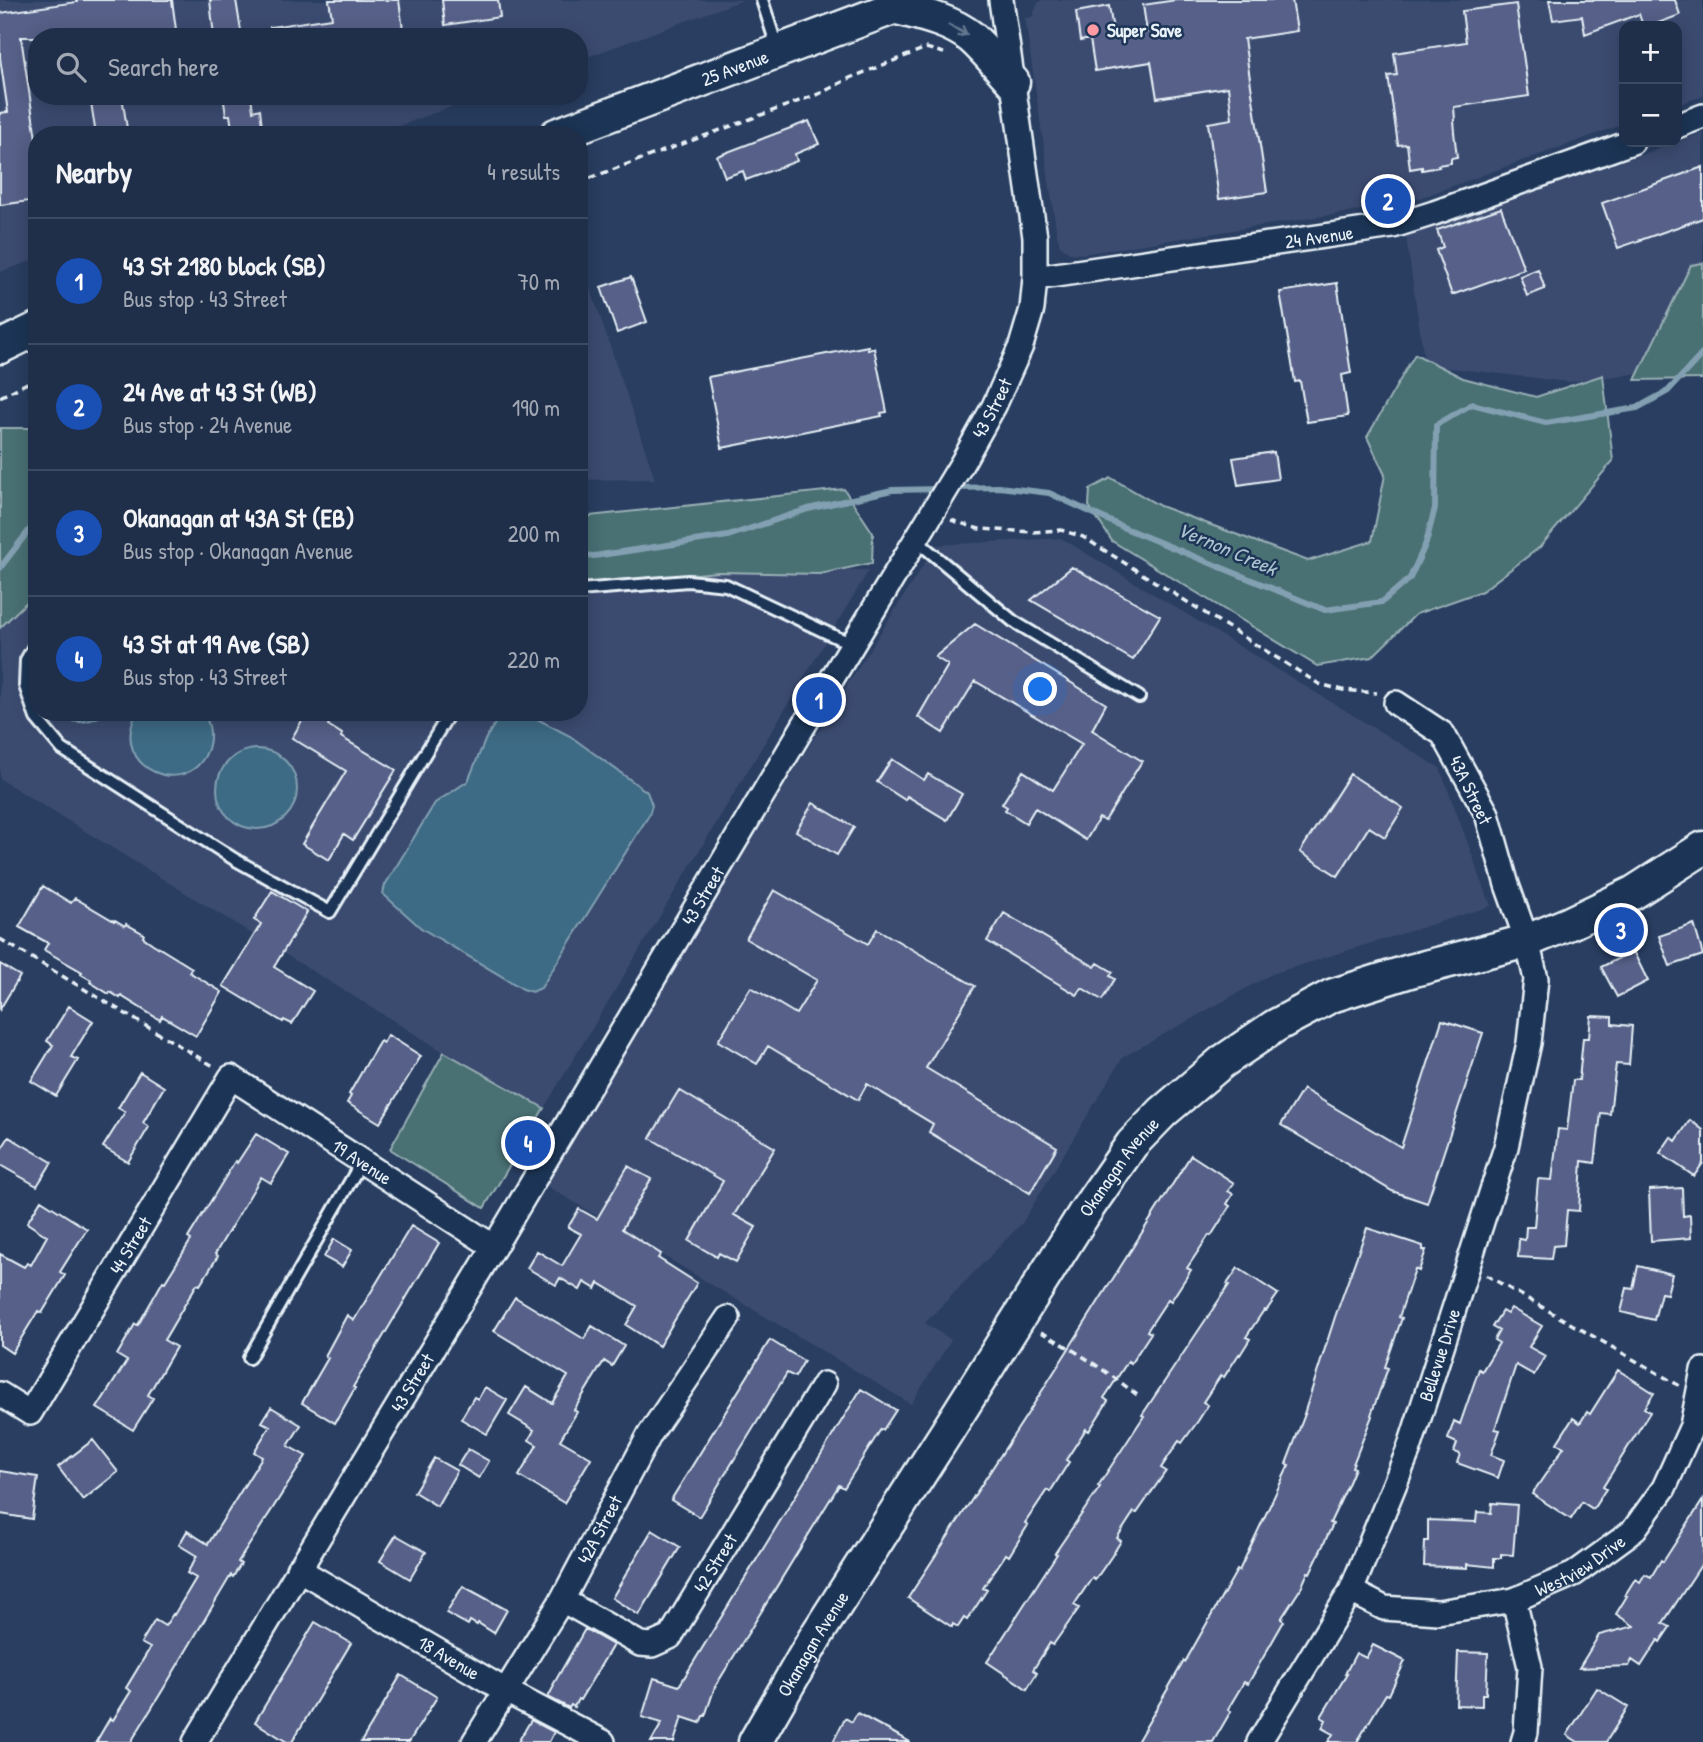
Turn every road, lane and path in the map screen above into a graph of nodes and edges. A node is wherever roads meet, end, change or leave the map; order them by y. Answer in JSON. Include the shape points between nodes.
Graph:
{"nodes":[{"id":1,"x":762,"y":0,"type":"edge"},
{"id":2,"x":1001,"y":0,"type":"edge"},
{"id":3,"x":899,"y":2,"type":"edge"},
{"id":4,"x":779,"y":51,"type":"junction"},
{"id":5,"x":956,"y":56,"type":"dead end"},
{"id":6,"x":1013,"y":82,"type":"junction"},
{"id":7,"x":1703,"y":116,"type":"edge"},
{"id":8,"x":1682,"y":123,"type":"edge"},
{"id":9,"x":580,"y":126,"type":"edge"},
{"id":10,"x":1619,"y":147,"type":"edge"},
{"id":11,"x":588,"y":179,"type":"edge"},
{"id":12,"x":1035,"y":278,"type":"junction"},
{"id":13,"x":28,"y":334,"type":"edge"},
{"id":14,"x":0,"y":347,"type":"edge"},
{"id":15,"x":28,"y":383,"type":"edge"},
{"id":16,"x":0,"y":397,"type":"edge"},
{"id":17,"x":935,"y":509,"type":"junction"},
{"id":18,"x":916,"y":540,"type":"junction"},
{"id":19,"x":588,"y":589,"type":"edge"},
{"id":20,"x":853,"y":643,"type":"junction"},
{"id":21,"x":28,"y":657,"type":"edge"},
{"id":22,"x":28,"y":697,"type":"edge"},
{"id":23,"x":1139,"y":698,"type":"dead end"},
{"id":24,"x":1387,"y":698,"type":"joint"},
{"id":25,"x":39,"y":721,"type":"edge"},
{"id":26,"x":445,"y":721,"type":"edge"},
{"id":27,"x":1703,"y":848,"type":"edge"},
{"id":28,"x":0,"y":939,"type":"edge"},
{"id":29,"x":1527,"y":941,"type":"junction"},
{"id":30,"x":231,"y":1077,"type":"junction"},
{"id":31,"x":362,"y":1161,"type":"junction"},
{"id":32,"x":494,"y":1247,"type":"junction"},
{"id":33,"x":1467,"y":1264,"type":"junction"},
{"id":34,"x":728,"y":1318,"type":"dead end"},
{"id":35,"x":1017,"y":1320,"type":"junction"},
{"id":36,"x":249,"y":1358,"type":"dead end"},
{"id":37,"x":1703,"y":1370,"type":"edge"},
{"id":38,"x":824,"y":1384,"type":"dead end"},
{"id":39,"x":0,"y":1394,"type":"edge"},
{"id":40,"x":1697,"y":1395,"type":"junction"},
{"id":41,"x":1141,"y":1398,"type":"dead end"},
{"id":42,"x":298,"y":1569,"type":"junction"},
{"id":43,"x":1352,"y":1591,"type":"junction"},
{"id":44,"x":562,"y":1600,"type":"junction"},
{"id":45,"x":1514,"y":1600,"type":"junction"},
{"id":46,"x":506,"y":1691,"type":"junction"},
{"id":47,"x":195,"y":1742,"type":"edge"},
{"id":48,"x":474,"y":1742,"type":"edge"},
{"id":49,"x":603,"y":1742,"type":"edge"},
{"id":50,"x":755,"y":1742,"type":"edge"},
{"id":51,"x":1259,"y":1742,"type":"edge"},
{"id":52,"x":1523,"y":1742,"type":"edge"}],
"edges":[{"from":1,"to":4,"type":"lane"},
{"from":2,"to":6,"type":"street","name":"43 Street"},
{"from":3,"to":4,"type":"street","name":"25 Avenue"},
{"from":3,"to":6,"type":"street","one_way":true,"via":[[970,37]]},
{"from":4,"to":9,"type":"street","name":"25 Avenue"},
{"from":5,"to":11,"type":"path","via":[[926,48],[821,93]]},
{"from":6,"to":12,"type":"street","name":"43 Street","via":[[1035,237]]},
{"from":7,"to":8,"type":"street"},
{"from":10,"to":12,"type":"street","name":"24 Avenue","via":[[1393,226]]},
{"from":12,"to":17,"type":"street","name":"43 Street","via":[[1021,346],[994,406]]},
{"from":13,"to":14,"type":"street"},
{"from":15,"to":16,"type":"path"},
{"from":17,"to":18,"type":"street","name":"43 Street"},
{"from":17,"to":24,"type":"path","via":[[979,529],[1060,530],[1083,537],[1319,684]]},
{"from":18,"to":20,"type":"street","name":"43 Street"},
{"from":18,"to":23,"type":"lane","via":[[1013,621]]},
{"from":19,"to":20,"type":"lane","via":[[688,581],[726,585]]},
{"from":20,"to":32,"type":"street","name":"43 Street"},
{"from":21,"to":22,"type":"lane","via":[[24,686]]},
{"from":24,"to":29,"type":"street","name":"43A Street","via":[[1443,734],[1487,814]]},
{"from":25,"to":26,"type":"lane","via":[[62,749],[234,859],[330,912]]},
{"from":27,"to":29,"type":"street","name":"Okanagan Avenue","via":[[1633,893]]},
{"from":28,"to":30,"type":"path"},
{"from":29,"to":33,"type":"street","name":"Bellevue Drive","via":[[1536,979],[1529,1043],[1506,1147]]},
{"from":29,"to":35,"type":"street","name":"Okanagan Avenue","via":[[1331,996],[1222,1062],[1132,1144]]},
{"from":30,"to":31,"type":"street","name":"19 Avenue"},
{"from":30,"to":39,"type":"street","name":"44 Street","via":[[30,1413]]},
{"from":31,"to":32,"type":"street","name":"19 Avenue"},
{"from":31,"to":36,"type":"lane"},
{"from":32,"to":42,"type":"street","name":"43 Street"},
{"from":33,"to":40,"type":"path"},
{"from":33,"to":43,"type":"street","name":"Bellevue Drive","via":[[1409,1449]]},
{"from":34,"to":44,"type":"street","name":"42A Street","via":[[650,1434]]},
{"from":35,"to":41,"type":"path","via":[[1066,1345]]},
{"from":35,"to":50,"type":"street","name":"Okanagan Avenue","via":[[816,1636]]},
{"from":37,"to":40,"type":"street","name":"Westview Drive"},
{"from":38,"to":44,"type":"street","name":"42 Street","via":[[670,1637],[652,1645],[640,1644]]},
{"from":40,"to":45,"type":"street","name":"Westview Drive","via":[[1692,1426],[1664,1488],[1633,1531],[1574,1574]]},
{"from":42,"to":46,"type":"street","name":"18 Avenue"},
{"from":42,"to":47,"type":"street","name":"43 Street"},
{"from":43,"to":45,"type":"street","name":"Westview Drive","via":[[1384,1608],[1438,1612]]},
{"from":43,"to":51,"type":"street","name":"Bellevue Drive"},
{"from":44,"to":46,"type":"street","name":"42A Street"},
{"from":45,"to":52,"type":"street","via":[[1530,1667]]},
{"from":46,"to":48,"type":"street","name":"42A Street"},
{"from":46,"to":49,"type":"street","name":"18 Avenue"}]}
